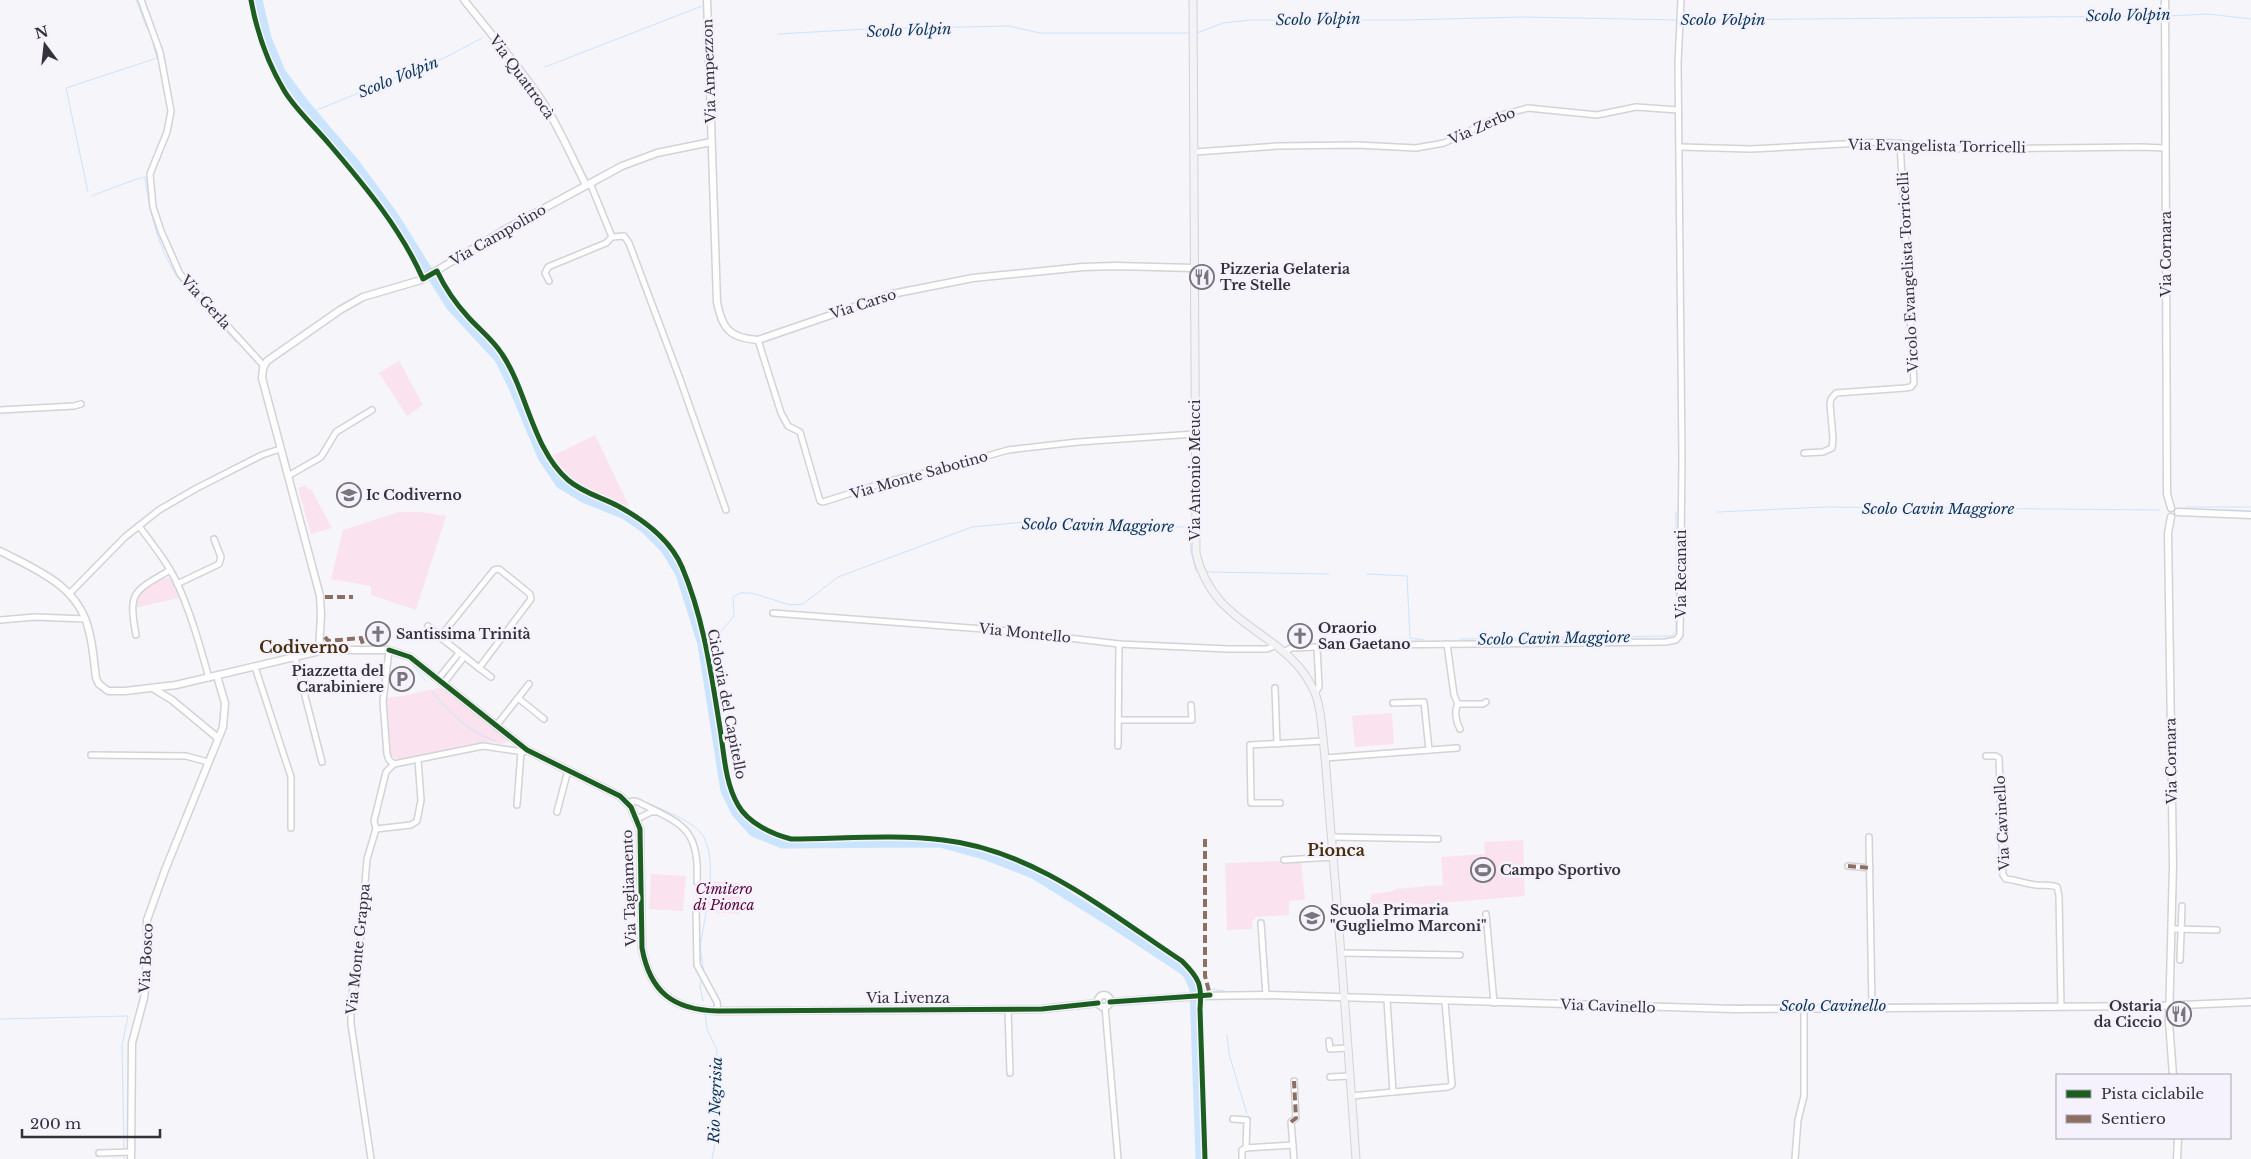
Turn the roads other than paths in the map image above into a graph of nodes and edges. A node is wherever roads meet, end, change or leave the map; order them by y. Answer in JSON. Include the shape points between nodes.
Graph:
{"nodes":[{"id":1,"x":141,"y":0,"type":"edge"},
{"id":2,"x":464,"y":0,"type":"edge"},
{"id":3,"x":707,"y":0,"type":"edge"},
{"id":4,"x":1193,"y":0,"type":"edge"},
{"id":5,"x":1681,"y":0,"type":"edge"},
{"id":6,"x":2165,"y":0,"type":"edge"},
{"id":7,"x":1678,"y":110,"type":"junction"},
{"id":8,"x":711,"y":142,"type":"junction"},
{"id":9,"x":1900,"y":143,"type":"junction"},
{"id":10,"x":1680,"y":147,"type":"junction"},
{"id":11,"x":2165,"y":148,"type":"junction"},
{"id":12,"x":1195,"y":152,"type":"junction"},
{"id":13,"x":588,"y":184,"type":"junction"},
{"id":14,"x":612,"y":237,"type":"junction"},
{"id":15,"x":1194,"y":268,"type":"junction"},
{"id":16,"x":549,"y":281,"type":"dead end"},
{"id":17,"x":758,"y":340,"type":"junction"},
{"id":18,"x":264,"y":366,"type":"junction"},
{"id":19,"x":81,"y":404,"type":"dead end"},
{"id":20,"x":0,"y":410,"type":"edge"},
{"id":21,"x":372,"y":410,"type":"dead end"},
{"id":22,"x":1194,"y":434,"type":"junction"},
{"id":23,"x":280,"y":449,"type":"junction"},
{"id":24,"x":1804,"y":453,"type":"dead end"},
{"id":25,"x":288,"y":476,"type":"junction"},
{"id":26,"x":2171,"y":508,"type":"junction"},
{"id":27,"x":726,"y":510,"type":"dead end"},
{"id":28,"x":2178,"y":512,"type":"junction"},
{"id":29,"x":2251,"y":515,"type":"edge"},
{"id":30,"x":2171,"y":517,"type":"junction"},
{"id":31,"x":139,"y":526,"type":"junction"},
{"id":32,"x":214,"y":539,"type":"dead end"},
{"id":33,"x":0,"y":551,"type":"edge"},
{"id":34,"x":170,"y":570,"type":"junction"},
{"id":35,"x":177,"y":584,"type":"junction"},
{"id":36,"x":70,"y":593,"type":"junction"},
{"id":37,"x":773,"y":613,"type":"dead end"},
{"id":38,"x":85,"y":619,"type":"junction"},
{"id":39,"x":0,"y":620,"type":"edge"},
{"id":40,"x":428,"y":626,"type":"dead end"},
{"id":41,"x":136,"y":635,"type":"dead end"},
{"id":42,"x":440,"y":637,"type":"junction"},
{"id":43,"x":1120,"y":644,"type":"junction"},
{"id":44,"x":1447,"y":644,"type":"junction"},
{"id":45,"x":1276,"y":645,"type":"junction"},
{"id":46,"x":1317,"y":647,"type":"junction"},
{"id":47,"x":389,"y":650,"type":"junction"},
{"id":48,"x":319,"y":651,"type":"junction"},
{"id":49,"x":1284,"y":652,"type":"junction"},
{"id":50,"x":462,"y":655,"type":"junction"},
{"id":51,"x":295,"y":657,"type":"junction"},
{"id":52,"x":255,"y":666,"type":"junction"},
{"id":53,"x":479,"y":668,"type":"junction"},
{"id":54,"x":217,"y":676,"type":"junction"},
{"id":55,"x":491,"y":677,"type":"dead end"},
{"id":56,"x":208,"y":678,"type":"junction"},
{"id":57,"x":440,"y":682,"type":"junction"},
{"id":58,"x":529,"y":684,"type":"dead end"},
{"id":59,"x":172,"y":686,"type":"junction"},
{"id":60,"x":154,"y":688,"type":"junction"},
{"id":61,"x":1275,"y":688,"type":"dead end"},
{"id":62,"x":1315,"y":693,"type":"junction"},
{"id":63,"x":518,"y":698,"type":"junction"},
{"id":64,"x":172,"y":700,"type":"junction"},
{"id":65,"x":1486,"y":702,"type":"dead end"},
{"id":66,"x":1393,"y":703,"type":"dead end"},
{"id":67,"x":1191,"y":704,"type":"dead end"},
{"id":68,"x":1458,"y":704,"type":"junction"},
{"id":69,"x":544,"y":719,"type":"dead end"},
{"id":70,"x":1119,"y":720,"type":"junction"},
{"id":71,"x":496,"y":726,"type":"junction"},
{"id":72,"x":1460,"y":729,"type":"dead end"},
{"id":73,"x":218,"y":738,"type":"junction"},
{"id":74,"x":1323,"y":741,"type":"junction"},
{"id":75,"x":1277,"y":744,"type":"junction"},
{"id":76,"x":1118,"y":746,"type":"dead end"},
{"id":77,"x":1457,"y":748,"type":"dead end"},
{"id":78,"x":1429,"y":750,"type":"junction"},
{"id":79,"x":524,"y":751,"type":"junction"},
{"id":80,"x":91,"y":754,"type":"dead end"},
{"id":81,"x":1986,"y":756,"type":"dead end"},
{"id":82,"x":1325,"y":758,"type":"junction"},
{"id":83,"x":418,"y":760,"type":"junction"},
{"id":84,"x":208,"y":762,"type":"junction"},
{"id":85,"x":322,"y":762,"type":"dead end"},
{"id":86,"x":394,"y":764,"type":"junction"},
{"id":87,"x":568,"y":770,"type":"junction"},
{"id":88,"x":628,"y":803,"type":"junction"},
{"id":89,"x":1280,"y":803,"type":"dead end"},
{"id":90,"x":517,"y":805,"type":"dead end"},
{"id":91,"x":558,"y":812,"type":"dead end"},
{"id":92,"x":658,"y":812,"type":"junction"},
{"id":93,"x":637,"y":819,"type":"junction"},
{"id":94,"x":291,"y":828,"type":"dead end"},
{"id":95,"x":376,"y":829,"type":"junction"},
{"id":96,"x":1332,"y":837,"type":"junction"},
{"id":97,"x":1869,"y":837,"type":"dead end"},
{"id":98,"x":1438,"y":839,"type":"dead end"},
{"id":99,"x":1333,"y":857,"type":"junction"},
{"id":100,"x":1284,"y":860,"type":"dead end"},
{"id":101,"x":1848,"y":866,"type":"dead end"},
{"id":102,"x":1870,"y":868,"type":"junction"},
{"id":103,"x":697,"y":882,"type":"dead end"},
{"id":104,"x":2182,"y":906,"type":"dead end"},
{"id":105,"x":696,"y":909,"type":"dead end"},
{"id":106,"x":1486,"y":914,"type":"dead end"},
{"id":107,"x":1261,"y":923,"type":"dead end"},
{"id":108,"x":2181,"y":928,"type":"junction"},
{"id":109,"x":2172,"y":929,"type":"junction"},
{"id":110,"x":2217,"y":930,"type":"dead end"},
{"id":111,"x":1341,"y":953,"type":"junction"},
{"id":112,"x":1460,"y":955,"type":"dead end"},
{"id":113,"x":2180,"y":960,"type":"dead end"},
{"id":114,"x":1266,"y":995,"type":"junction"},
{"id":115,"x":1344,"y":998,"type":"junction"},
{"id":116,"x":1387,"y":1000,"type":"junction"},
{"id":117,"x":1110,"y":1002,"type":"junction"},
{"id":118,"x":1445,"y":1002,"type":"junction"},
{"id":119,"x":2251,"y":1002,"type":"edge"},
{"id":120,"x":1098,"y":1003,"type":"junction"},
{"id":121,"x":1494,"y":1003,"type":"junction"},
{"id":122,"x":1872,"y":1005,"type":"junction"},
{"id":123,"x":2061,"y":1005,"type":"junction"},
{"id":124,"x":2169,"y":1006,"type":"junction"},
{"id":125,"x":1104,"y":1008,"type":"junction"},
{"id":126,"x":1008,"y":1009,"type":"junction"},
{"id":127,"x":1804,"y":1009,"type":"junction"},
{"id":128,"x":718,"y":1011,"type":"junction"},
{"id":129,"x":1329,"y":1042,"type":"dead end"},
{"id":130,"x":1348,"y":1048,"type":"junction"},
{"id":131,"x":1010,"y":1073,"type":"dead end"},
{"id":132,"x":2172,"y":1074,"type":"edge"},
{"id":133,"x":1350,"y":1076,"type":"junction"},
{"id":134,"x":1330,"y":1077,"type":"dead end"},
{"id":135,"x":1294,"y":1081,"type":"dead end"},
{"id":136,"x":1393,"y":1092,"type":"junction"},
{"id":137,"x":1352,"y":1096,"type":"junction"},
{"id":138,"x":1233,"y":1119,"type":"dead end"},
{"id":139,"x":2178,"y":1139,"type":"edge"},
{"id":140,"x":1293,"y":1145,"type":"junction"},
{"id":141,"x":1246,"y":1148,"type":"junction"},
{"id":142,"x":99,"y":1153,"type":"dead end"},
{"id":143,"x":128,"y":1154,"type":"edge"},
{"id":144,"x":370,"y":1159,"type":"edge"},
{"id":145,"x":1118,"y":1159,"type":"edge"},
{"id":146,"x":1242,"y":1159,"type":"edge"},
{"id":147,"x":1294,"y":1159,"type":"edge"},
{"id":148,"x":1356,"y":1159,"type":"edge"},
{"id":149,"x":1795,"y":1159,"type":"edge"},
{"id":150,"x":2177,"y":1159,"type":"edge"}],
"edges":[{"from":1,"to":18,"type":"street","name":"Via Gerla","via":[[160,52],[170,111],[167,132],[150,174],[153,207],[159,226],[180,274]]},
{"from":2,"to":13,"type":"street","name":"Via Quattrocà","via":[[544,104]]},
{"from":3,"to":8,"type":"street","name":"Via Ampezzon"},
{"from":4,"to":12,"type":"main road","name":"Via Antonio Meucci"},
{"from":5,"to":7,"type":"street"},
{"from":6,"to":11,"type":"street","name":"Via Cornara"},
{"from":7,"to":10,"type":"street"},
{"from":7,"to":12,"type":"street","name":"Via Zerbo","via":[[1636,107],[1597,115],[1528,108],[1505,114],[1449,141],[1423,147],[1288,146]]},
{"from":8,"to":13,"type":"street","name":"Via Campolino","via":[[641,158]]},
{"from":8,"to":17,"type":"street","via":[[717,302],[721,321],[728,331]]},
{"from":9,"to":10,"type":"street","name":"Via Evangelista Torricelli","via":[[1751,149]]},
{"from":9,"to":11,"type":"street","name":"Via Evangelista Torricelli","via":[[1963,149]]},
{"from":9,"to":24,"type":"street","name":"Vicolo Evangelista Torricelli","via":[[1914,383],[1905,388],[1836,393],[1830,404],[1832,448]]},
{"from":10,"to":44,"type":"street","name":"Via Recanati","via":[[1680,635],[1676,640],[1666,642]]},
{"from":11,"to":26,"type":"street","name":"Via Cornara","via":[[2167,494]]},
{"from":12,"to":15,"type":"main road","name":"Via Antonio Meucci"},
{"from":13,"to":14,"type":"street"},
{"from":13,"to":18,"type":"street","name":"Via Campolino","via":[[426,277],[404,287],[363,297],[272,356]]},
{"from":14,"to":16,"type":"street","via":[[606,243],[548,267],[545,273]]},
{"from":14,"to":27,"type":"street","via":[[624,236],[629,243]]},
{"from":15,"to":17,"type":"street","name":"Via Carso","via":[[1083,267],[973,278],[892,294]]},
{"from":15,"to":22,"type":"main road","name":"Via Antonio Meucci"},
{"from":17,"to":22,"type":"street","name":"Via Monte Sabotino","via":[[781,413],[788,426],[800,432],[820,501],[823,502],[1008,450]]},
{"from":18,"to":23,"type":"street","via":[[262,378]]},
{"from":19,"to":20,"type":"street"},
{"from":21,"to":25,"type":"street","via":[[336,432],[321,458]]},
{"from":22,"to":45,"type":"main road","name":"Via Antonio Meucci","via":[[1195,546],[1200,569],[1223,606]]},
{"from":23,"to":25,"type":"street"},
{"from":23,"to":31,"type":"street","via":[[197,488]]},
{"from":25,"to":48,"type":"street","via":[[320,596]]},
{"from":26,"to":28,"type":"street"},
{"from":26,"to":30,"type":"street","via":[[2168,512]]},
{"from":28,"to":29,"type":"street"},
{"from":28,"to":30,"type":"street"},
{"from":30,"to":109,"type":"street","name":"Via Cornara","via":[[2168,533]]},
{"from":31,"to":34,"type":"street"},
{"from":31,"to":36,"type":"street"},
{"from":32,"to":35,"type":"street","via":[[221,557],[219,564]]},
{"from":33,"to":36,"type":"street","via":[[50,577]]},
{"from":34,"to":35,"type":"street"},
{"from":34,"to":41,"type":"street","via":[[140,589],[132,602]]},
{"from":35,"to":56,"type":"street","via":[[196,632]]},
{"from":36,"to":38,"type":"street"},
{"from":37,"to":43,"type":"street","name":"Via Montello","via":[[1010,631]]},
{"from":38,"to":39,"type":"street","via":[[34,617]]},
{"from":38,"to":60,"type":"street","via":[[99,684],[108,691]]},
{"from":40,"to":42,"type":"street"},
{"from":42,"to":50,"type":"street"},
{"from":42,"to":53,"type":"street","via":[[494,570],[499,569],[530,594],[530,602]]},
{"from":43,"to":45,"type":"street","name":"Via Montello","via":[[1228,649],[1267,649]]},
{"from":43,"to":70,"type":"street"},
{"from":44,"to":46,"type":"street","name":"Via Recanati"},
{"from":44,"to":68,"type":"street"},
{"from":45,"to":49,"type":"main road","name":"Via Antonio Meucci"},
{"from":46,"to":49,"type":"street","name":"Via Recanati","via":[[1291,648]]},
{"from":46,"to":62,"type":"street","via":[[1319,687]]},
{"from":47,"to":48,"type":"street"},
{"from":47,"to":57,"type":"street","via":[[410,657]]},
{"from":47,"to":86,"type":"street","via":[[383,702],[387,754]]},
{"from":48,"to":51,"type":"street"},
{"from":49,"to":62,"type":"main road","name":"Via Antonio Meucci","via":[[1302,671]]},
{"from":50,"to":53,"type":"street"},
{"from":50,"to":57,"type":"street"},
{"from":51,"to":52,"type":"street"},
{"from":51,"to":85,"type":"street"},
{"from":52,"to":54,"type":"street"},
{"from":52,"to":94,"type":"street","via":[[291,777]]},
{"from":53,"to":55,"type":"street"},
{"from":54,"to":56,"type":"street"},
{"from":54,"to":73,"type":"street","name":"Via Bosco","via":[[225,703]]},
{"from":56,"to":59,"type":"street"},
{"from":57,"to":71,"type":"street"},
{"from":58,"to":63,"type":"street"},
{"from":59,"to":60,"type":"street"},
{"from":59,"to":64,"type":"street"},
{"from":60,"to":64,"type":"street"},
{"from":61,"to":75,"type":"street"},
{"from":62,"to":74,"type":"main road","name":"Via Antonio Meucci"},
{"from":63,"to":69,"type":"street"},
{"from":63,"to":71,"type":"street"},
{"from":64,"to":73,"type":"street"},
{"from":65,"to":68,"type":"street"},
{"from":66,"to":78,"type":"street","via":[[1424,702]]},
{"from":67,"to":70,"type":"street","via":[[1192,720]]},
{"from":68,"to":72,"type":"street"},
{"from":70,"to":76,"type":"street"},
{"from":71,"to":79,"type":"street"},
{"from":73,"to":84,"type":"street","name":"Via Bosco"},
{"from":74,"to":75,"type":"street"},
{"from":74,"to":82,"type":"main road","name":"Via Antonio Meucci"},
{"from":75,"to":89,"type":"street","via":[[1250,745],[1251,802]]},
{"from":77,"to":78,"type":"street"},
{"from":78,"to":82,"type":"street"},
{"from":79,"to":83,"type":"street","name":"Via Tagliamento","via":[[483,746]]},
{"from":79,"to":87,"type":"street","name":"Via Tagliamento"},
{"from":79,"to":90,"type":"street"},
{"from":80,"to":84,"type":"street","via":[[186,756]]},
{"from":81,"to":123,"type":"street","name":"Via Cavinello","via":[[1998,758],[2003,875],[2006,879],[2057,887]]},
{"from":82,"to":96,"type":"main road","name":"Via Antonio Meucci"},
{"from":83,"to":86,"type":"street","name":"Via Tagliamento"},
{"from":83,"to":95,"type":"street","via":[[421,800],[417,821],[411,825]]},
{"from":84,"to":143,"type":"street","name":"Via Bosco","via":[[147,920],[144,998],[132,1043]]},
{"from":86,"to":95,"type":"street","name":"Via Monte Grappa","via":[[386,772],[379,796],[374,821]]},
{"from":87,"to":88,"type":"street","name":"Via Tagliamento","via":[[611,790]]},
{"from":87,"to":91,"type":"street"},
{"from":88,"to":92,"type":"street","via":[[638,802]]},
{"from":88,"to":93,"type":"street","name":"Via Tagliamento"},
{"from":92,"to":93,"type":"street","name":"Via Tagliamento"},
{"from":92,"to":103,"type":"street","via":[[677,822],[691,836],[698,856]]},
{"from":93,"to":128,"type":"street","name":"Via Tagliamento","via":[[645,966],[655,985],[676,1003],[695,1010]]},
{"from":95,"to":144,"type":"street","name":"Via Monte Grappa","via":[[367,859],[359,954],[351,1000],[351,1024]]},
{"from":96,"to":98,"type":"street"},
{"from":96,"to":99,"type":"main road","name":"Via Antonio Meucci"},
{"from":97,"to":102,"type":"street"},
{"from":99,"to":100,"type":"street"},
{"from":99,"to":111,"type":"main road","name":"Via Antonio Meucci"},
{"from":101,"to":102,"type":"street"},
{"from":102,"to":122,"type":"street"},
{"from":104,"to":108,"type":"street"},
{"from":105,"to":128,"type":"street","via":[[697,966],[717,1002]]},
{"from":106,"to":121,"type":"street"},
{"from":107,"to":114,"type":"street"},
{"from":108,"to":109,"type":"street"},
{"from":108,"to":110,"type":"street"},
{"from":108,"to":113,"type":"street"},
{"from":109,"to":124,"type":"street","name":"Via Cornara"},
{"from":111,"to":112,"type":"street"},
{"from":111,"to":115,"type":"main road","name":"Via Antonio Meucci"},
{"from":114,"to":115,"type":"street","name":"Via Livenza"},
{"from":114,"to":117,"type":"street","name":"Via Livenza"},
{"from":115,"to":116,"type":"street","name":"Via Cavinello"},
{"from":115,"to":130,"type":"main road","name":"Via Antonio Meucci"},
{"from":116,"to":118,"type":"street","name":"Via Cavinello"},
{"from":116,"to":136,"type":"street"},
{"from":117,"to":120,"type":"street","name":"Via Livenza","via":[[1110,998],[1103,995]]},
{"from":117,"to":125,"type":"street"},
{"from":118,"to":121,"type":"street","name":"Via Cavinello"},
{"from":118,"to":136,"type":"street","via":[[1452,1085],[1448,1088]]},
{"from":119,"to":124,"type":"street","name":"Via Cavinello"},
{"from":120,"to":125,"type":"street"},
{"from":120,"to":126,"type":"street","name":"Via Livenza"},
{"from":121,"to":127,"type":"street","name":"Via Cavinello"},
{"from":122,"to":123,"type":"street","name":"Via Cavinello"},
{"from":122,"to":127,"type":"street","name":"Via Cavinello"},
{"from":123,"to":124,"type":"street","name":"Via Cavinello"},
{"from":124,"to":132,"type":"street","name":"Via Cornara"},
{"from":125,"to":145,"type":"street"},
{"from":126,"to":128,"type":"street","name":"Via Livenza"},
{"from":126,"to":131,"type":"street"},
{"from":127,"to":149,"type":"street","via":[[1804,1096],[1798,1120]]},
{"from":129,"to":130,"type":"street","via":[[1330,1049]]},
{"from":130,"to":133,"type":"main road","name":"Via Antonio Meucci"},
{"from":133,"to":134,"type":"street"},
{"from":133,"to":137,"type":"main road","name":"Via Antonio Meucci"},
{"from":135,"to":140,"type":"street","via":[[1296,1118],[1291,1122]]},
{"from":136,"to":137,"type":"street"},
{"from":137,"to":148,"type":"main road","name":"Via Antonio Meucci"},
{"from":138,"to":141,"type":"street","via":[[1246,1120]]},
{"from":139,"to":150,"type":"street"},
{"from":140,"to":141,"type":"street"},
{"from":140,"to":147,"type":"street"},
{"from":141,"to":146,"type":"street","via":[[1242,1150]]},
{"from":142,"to":143,"type":"street"}]}
